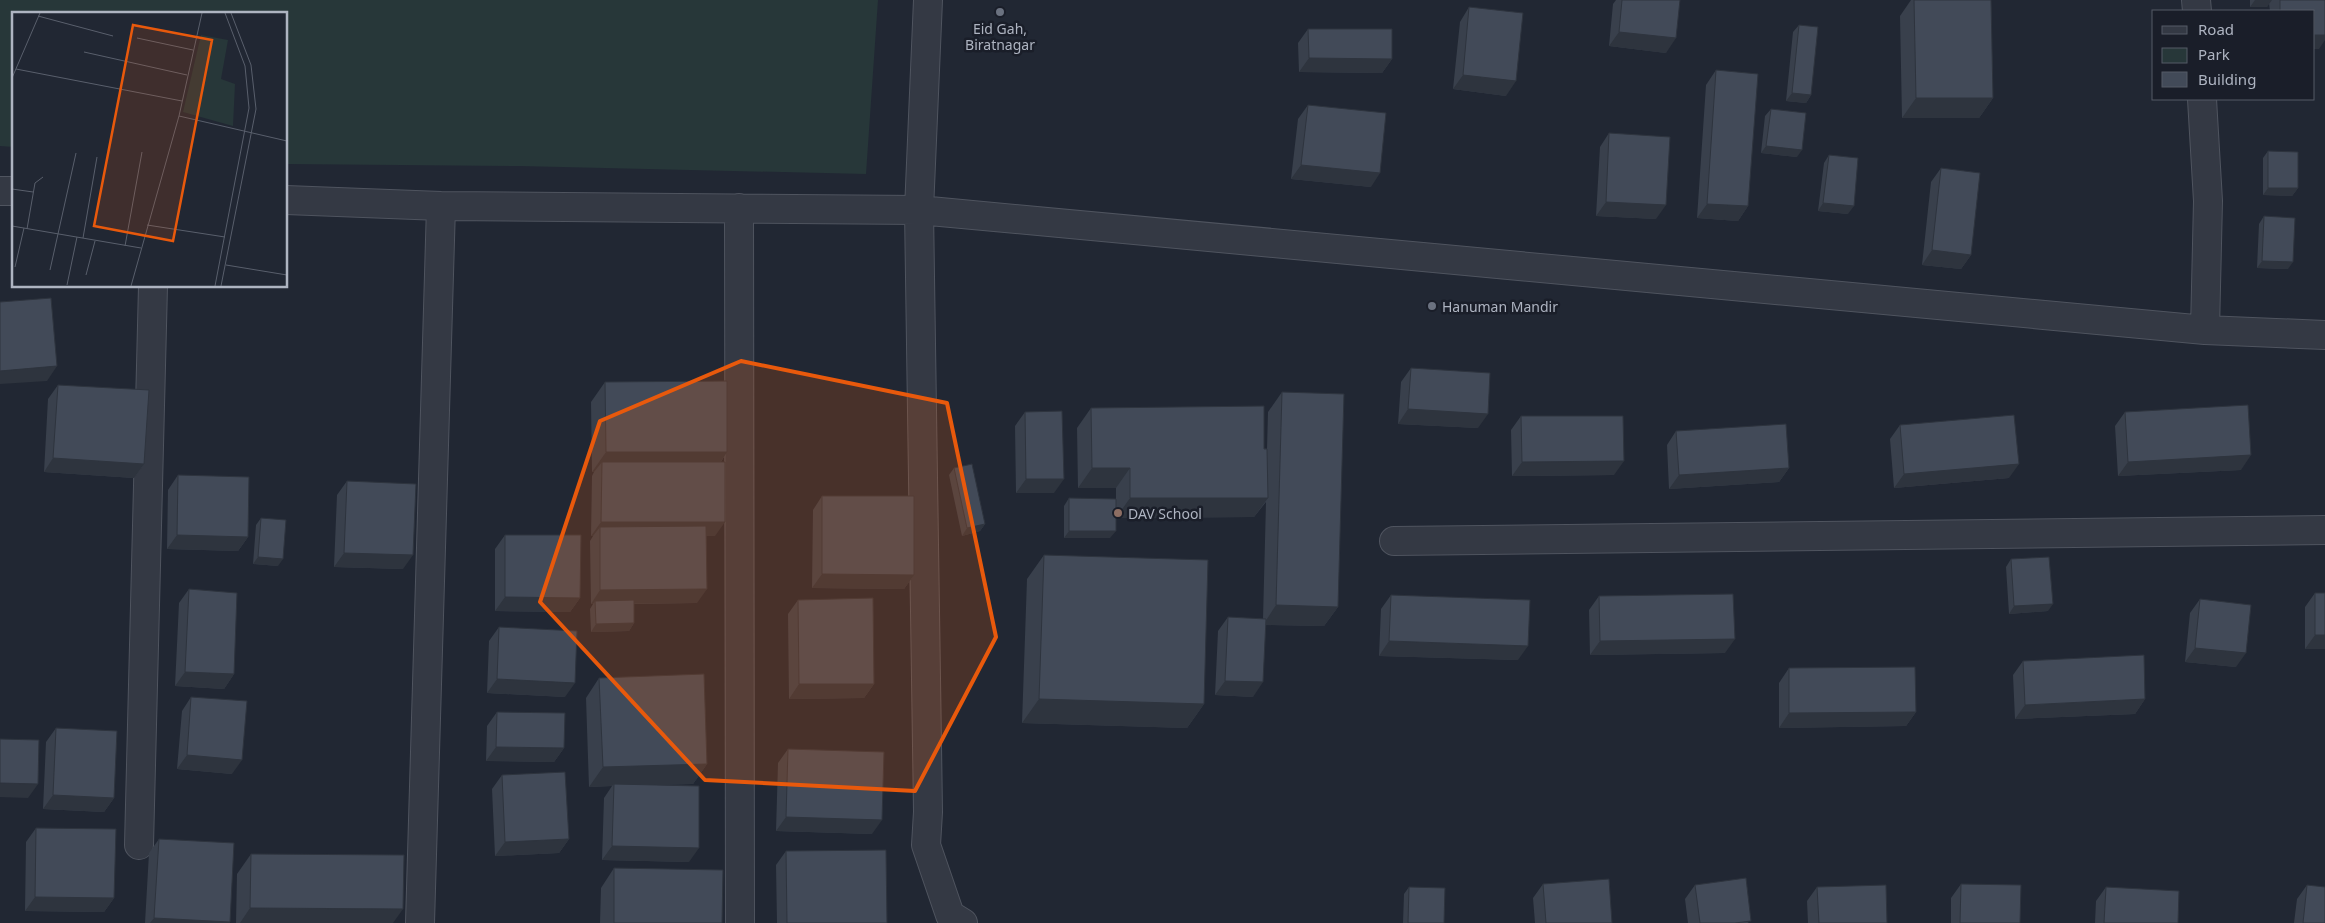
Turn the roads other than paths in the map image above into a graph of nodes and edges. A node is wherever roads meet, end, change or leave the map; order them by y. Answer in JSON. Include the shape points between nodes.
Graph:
{"nodes":[{"id":1,"x":928,"y":0,"type":"edge"},
{"id":2,"x":2202,"y":100,"type":"edge"},
{"id":3,"x":288,"y":200,"type":"edge"},
{"id":4,"x":441,"y":206,"type":"junction"},
{"id":5,"x":739,"y":208,"type":"junction"},
{"id":6,"x":918,"y":210,"type":"junction"},
{"id":7,"x":153,"y":288,"type":"edge"},
{"id":8,"x":2205,"y":330,"type":"junction"},
{"id":9,"x":2325,"y":335,"type":"edge"},
{"id":10,"x":2325,"y":530,"type":"edge"},
{"id":11,"x":1394,"y":541,"type":"dead end"},
{"id":12,"x":139,"y":845,"type":"dead end"},
{"id":13,"x":420,"y":923,"type":"edge"},
{"id":14,"x":740,"y":923,"type":"edge"},
{"id":15,"x":963,"y":923,"type":"edge"}],
"edges":[{"from":1,"to":6,"type":"street"},
{"from":2,"to":8,"type":"street","via":[[2208,201]]},
{"from":3,"to":4,"type":"street"},
{"from":4,"to":5,"type":"street"},
{"from":4,"to":13,"type":"street"},
{"from":5,"to":6,"type":"street"},
{"from":5,"to":14,"type":"street"},
{"from":6,"to":8,"type":"street"},
{"from":6,"to":15,"type":"street","via":[[926,845],[950,915]]},
{"from":7,"to":12,"type":"street"},
{"from":8,"to":9,"type":"street"},
{"from":10,"to":11,"type":"street"}]}
